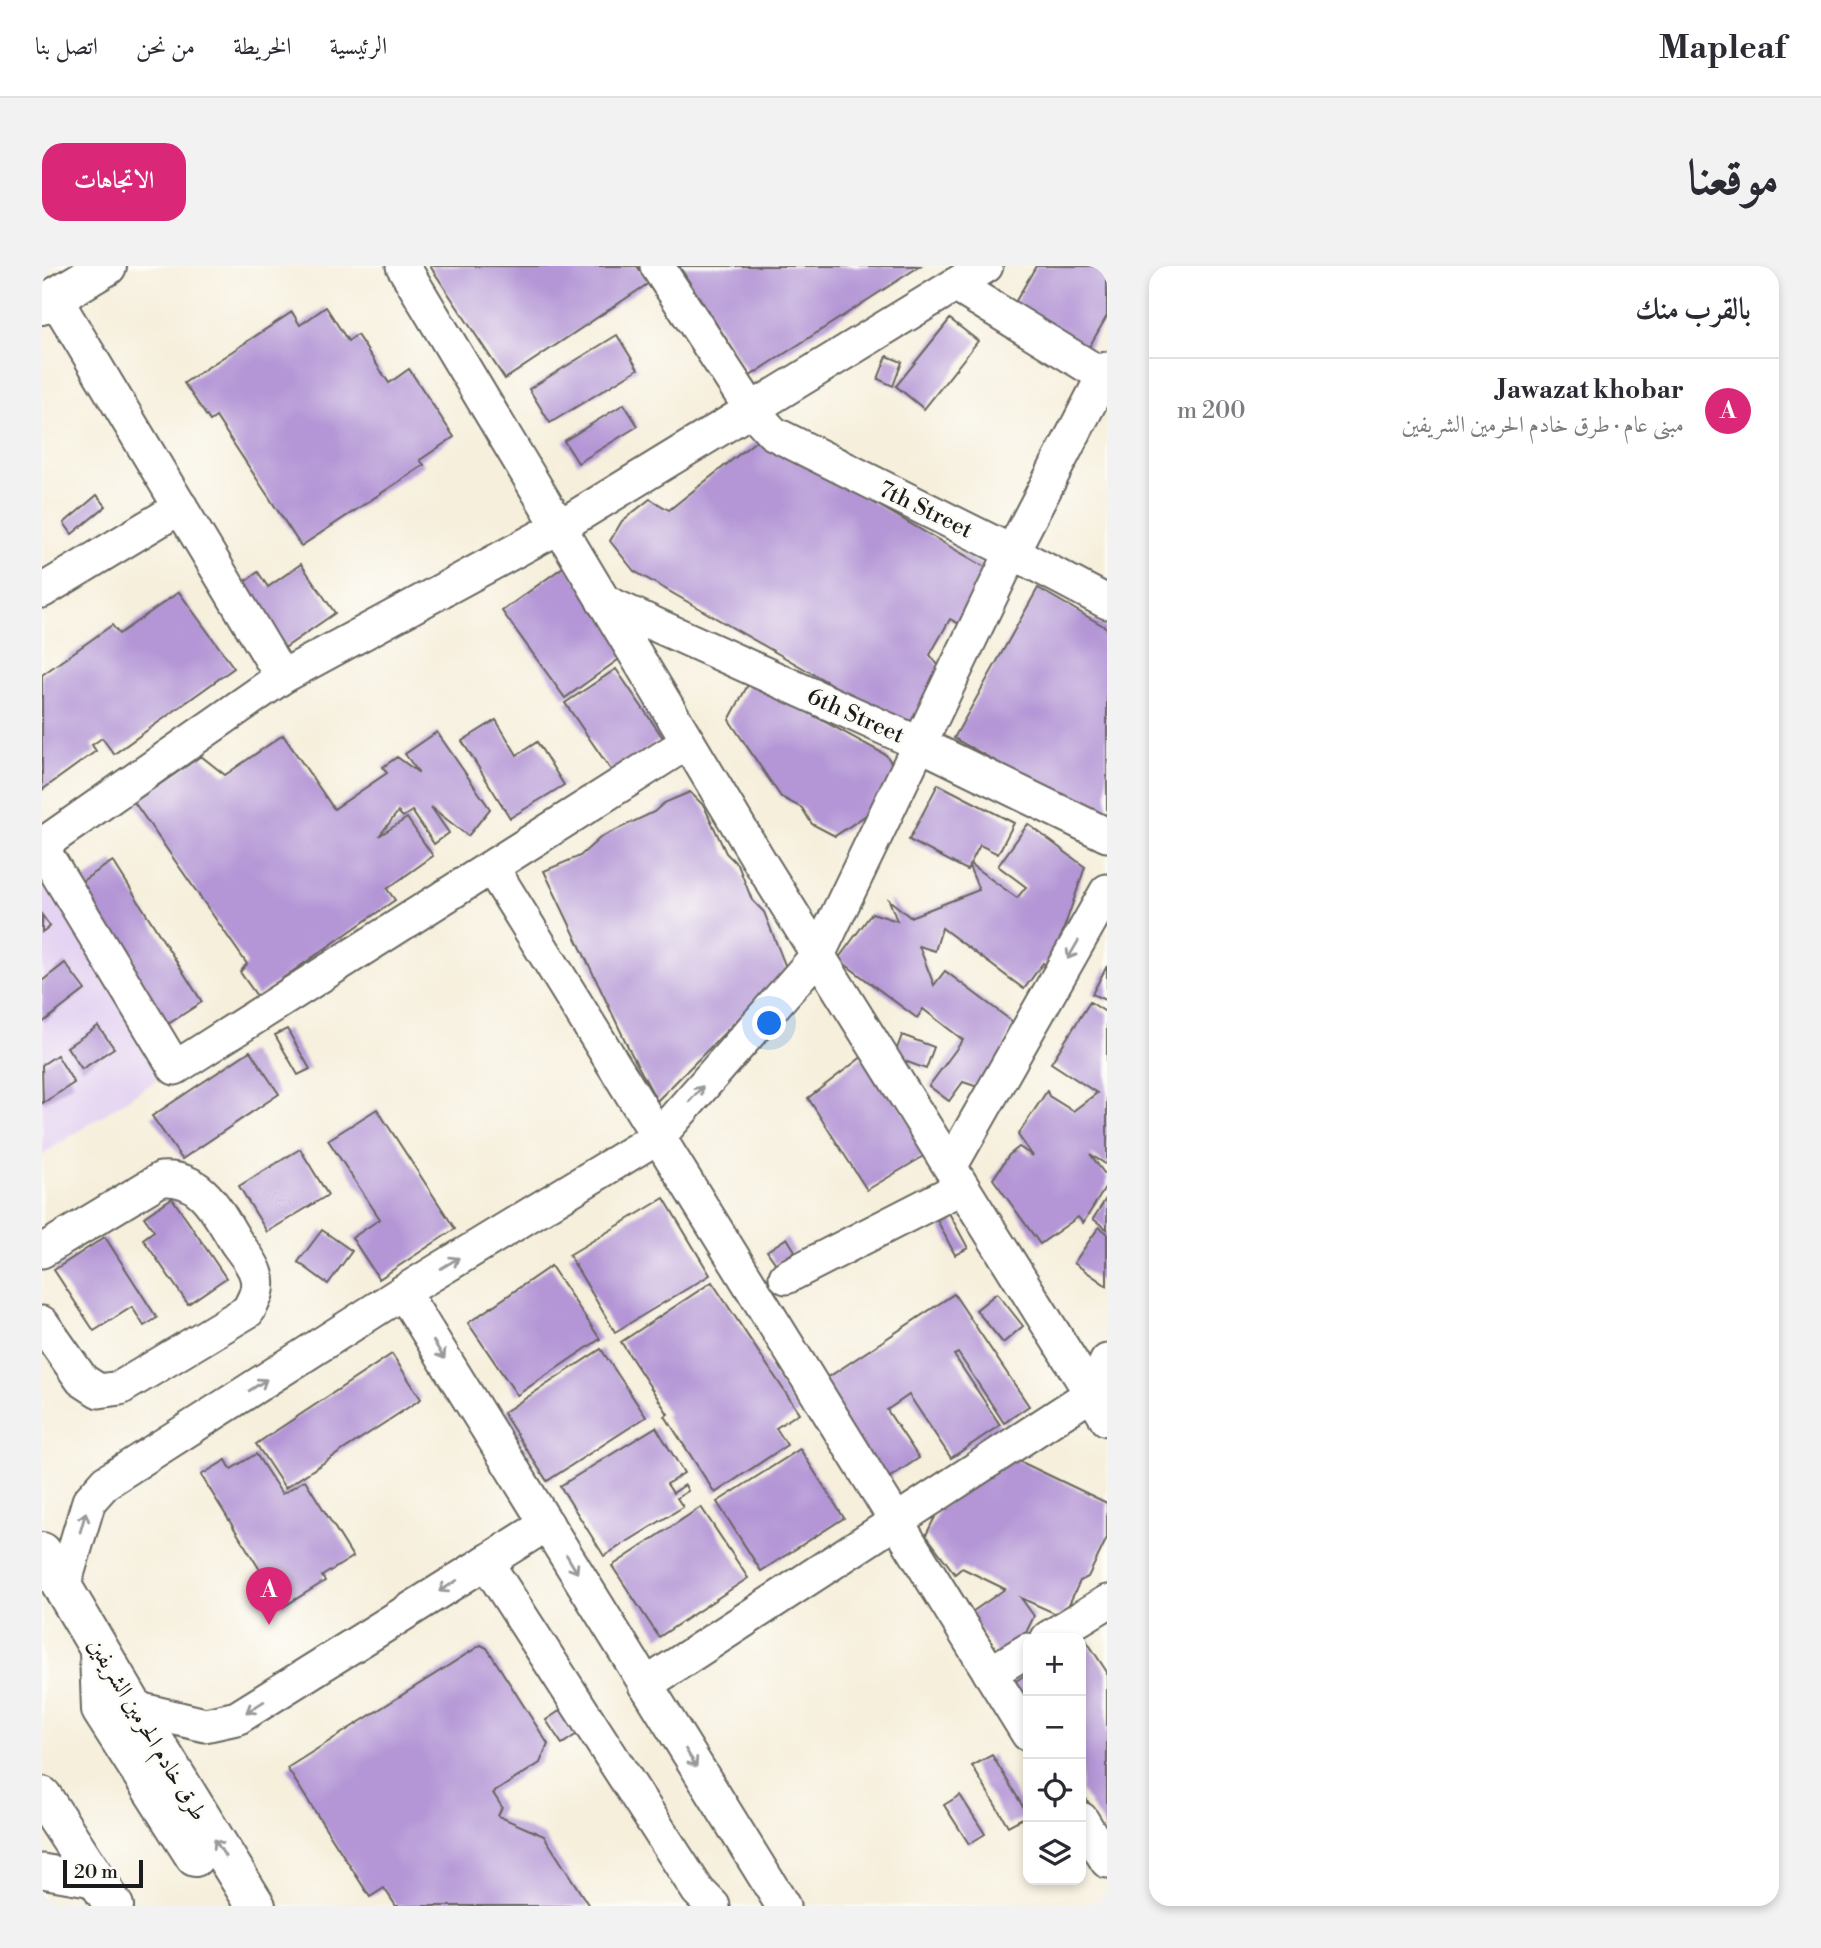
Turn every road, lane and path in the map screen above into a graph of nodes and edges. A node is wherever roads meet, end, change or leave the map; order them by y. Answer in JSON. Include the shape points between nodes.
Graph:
{"nodes":[{"id":1,"x":107,"y":266,"type":"edge"},
{"id":2,"x":403,"y":266,"type":"edge"},
{"id":3,"x":657,"y":266,"type":"edge"},
{"id":4,"x":986,"y":266,"type":"edge"},
{"id":5,"x":955,"y":285,"type":"junction"},
{"id":6,"x":48,"y":302,"type":"edge"},
{"id":7,"x":1106,"y":374,"type":"edge"},
{"id":8,"x":751,"y":409,"type":"junction"},
{"id":9,"x":181,"y":507,"type":"junction"},
{"id":10,"x":559,"y":527,"type":"junction"},
{"id":11,"x":1013,"y":552,"type":"junction"},
{"id":12,"x":42,"y":591,"type":"edge"},
{"id":13,"x":603,"y":601,"type":"junction"},
{"id":14,"x":1107,"y":602,"type":"edge"},
{"id":15,"x":282,"y":677,"type":"junction"},
{"id":16,"x":688,"y":742,"type":"junction"},
{"id":17,"x":920,"y":744,"type":"junction"},
{"id":18,"x":1107,"y":835,"type":"edge"},
{"id":19,"x":42,"y":846,"type":"edge"},
{"id":20,"x":492,"y":869,"type":"junction"},
{"id":21,"x":1107,"y":891,"type":"edge"},
{"id":22,"x":818,"y":955,"type":"junction"},
{"id":23,"x":659,"y":1136,"type":"junction"},
{"id":24,"x":956,"y":1177,"type":"junction"},
{"id":25,"x":42,"y":1251,"type":"edge"},
{"id":26,"x":786,"y":1277,"type":"dead end"},
{"id":27,"x":404,"y":1292,"type":"junction"},
{"id":28,"x":42,"y":1323,"type":"edge"},
{"id":29,"x":1107,"y":1361,"type":"edge"},
{"id":30,"x":1099,"y":1407,"type":"edge"},
{"id":31,"x":895,"y":1520,"type":"junction"},
{"id":32,"x":547,"y":1524,"type":"junction"},
{"id":33,"x":42,"y":1552,"type":"edge"},
{"id":34,"x":486,"y":1562,"type":"junction"},
{"id":35,"x":64,"y":1588,"type":"junction"},
{"id":36,"x":1107,"y":1602,"type":"edge"},
{"id":37,"x":1056,"y":1633,"type":"edge"},
{"id":38,"x":99,"y":1648,"type":"junction"},
{"id":39,"x":1023,"y":1653,"type":"edge"},
{"id":40,"x":990,"y":1673,"type":"junction"},
{"id":41,"x":645,"y":1685,"type":"junction"},
{"id":42,"x":134,"y":1708,"type":"junction"},
{"id":43,"x":1023,"y":1726,"type":"edge"},
{"id":44,"x":42,"y":1796,"type":"edge"},
{"id":45,"x":1083,"y":1822,"type":"edge"},
{"id":46,"x":1107,"y":1861,"type":"edge"},
{"id":47,"x":42,"y":1871,"type":"edge"},
{"id":48,"x":106,"y":1894,"type":"edge"},
{"id":49,"x":769,"y":1901,"type":"edge"},
{"id":50,"x":226,"y":1906,"type":"edge"},
{"id":51,"x":256,"y":1906,"type":"edge"},
{"id":52,"x":713,"y":1906,"type":"edge"}],
"edges":[{"from":1,"to":6,"type":"main road"},
{"from":2,"to":10,"type":"street"},
{"from":3,"to":8,"type":"street","name":"7th Street"},
{"from":4,"to":5,"type":"street"},
{"from":5,"to":7,"type":"street"},
{"from":5,"to":8,"type":"street"},
{"from":6,"to":9,"type":"street"},
{"from":7,"to":11,"type":"street"},
{"from":8,"to":10,"type":"street"},
{"from":8,"to":11,"type":"street","name":"7th Street","via":[[773,433]]},
{"from":9,"to":12,"type":"street"},
{"from":9,"to":15,"type":"street"},
{"from":10,"to":13,"type":"street"},
{"from":10,"to":15,"type":"street"},
{"from":11,"to":14,"type":"street","name":"7th Street"},
{"from":11,"to":17,"type":"street"},
{"from":13,"to":16,"type":"street"},
{"from":13,"to":17,"type":"street","name":"6th Street"},
{"from":15,"to":19,"type":"street"},
{"from":16,"to":20,"type":"street"},
{"from":16,"to":22,"type":"street"},
{"from":17,"to":18,"type":"street","name":"6th Street"},
{"from":17,"to":22,"type":"street"},
{"from":19,"to":20,"type":"street","via":[[175,1068]]},
{"from":20,"to":23,"type":"street"},
{"from":21,"to":24,"type":"street","one_way":true},
{"from":23,"to":22,"type":"street","one_way":true},
{"from":22,"to":24,"type":"street"},
{"from":27,"to":23,"type":"street","one_way":true},
{"from":23,"to":31,"type":"street"},
{"from":24,"to":26,"type":"street"},
{"from":24,"to":30,"type":"street"},
{"from":25,"to":28,"type":"street","via":[[161,1179],[176,1178],[193,1185],[210,1201],[256,1275],[257,1293],[248,1311],[120,1388],[99,1391],[82,1380]]},
{"from":27,"to":32,"type":"street","one_way":true},
{"from":35,"to":27,"type":"street","one_way":true,"via":[[89,1502],[106,1482]]},
{"from":29,"to":30,"type":"street"},
{"from":30,"to":31,"type":"street"},
{"from":31,"to":40,"type":"street"},
{"from":31,"to":41,"type":"street"},
{"from":32,"to":34,"type":"street"},
{"from":32,"to":41,"type":"street","one_way":true},
{"from":33,"to":35,"type":"main road","name":"طرق خادم الحرمين الشريفين"},
{"from":34,"to":42,"type":"street","one_way":true,"via":[[237,1718],[205,1725]]},
{"from":34,"to":52,"type":"street","via":[[698,1891]]},
{"from":35,"to":38,"type":"main road","name":"طرق خادم الحرمين الشريفين"},
{"from":36,"to":37,"type":"street"},
{"from":38,"to":42,"type":"main road","name":"طرق خادم الحرمين الشريفين"},
{"from":38,"to":50,"type":"main road","via":[[101,1710]]},
{"from":39,"to":40,"type":"street"},
{"from":40,"to":43,"type":"street"},
{"from":41,"to":49,"type":"street","one_way":true},
{"from":51,"to":42,"type":"main road","name":"طرق خادم الحرمين الشريفين","one_way":true},
{"from":44,"to":48,"type":"main road"},
{"from":45,"to":46,"type":"street"},
{"from":47,"to":48,"type":"street"}]}
